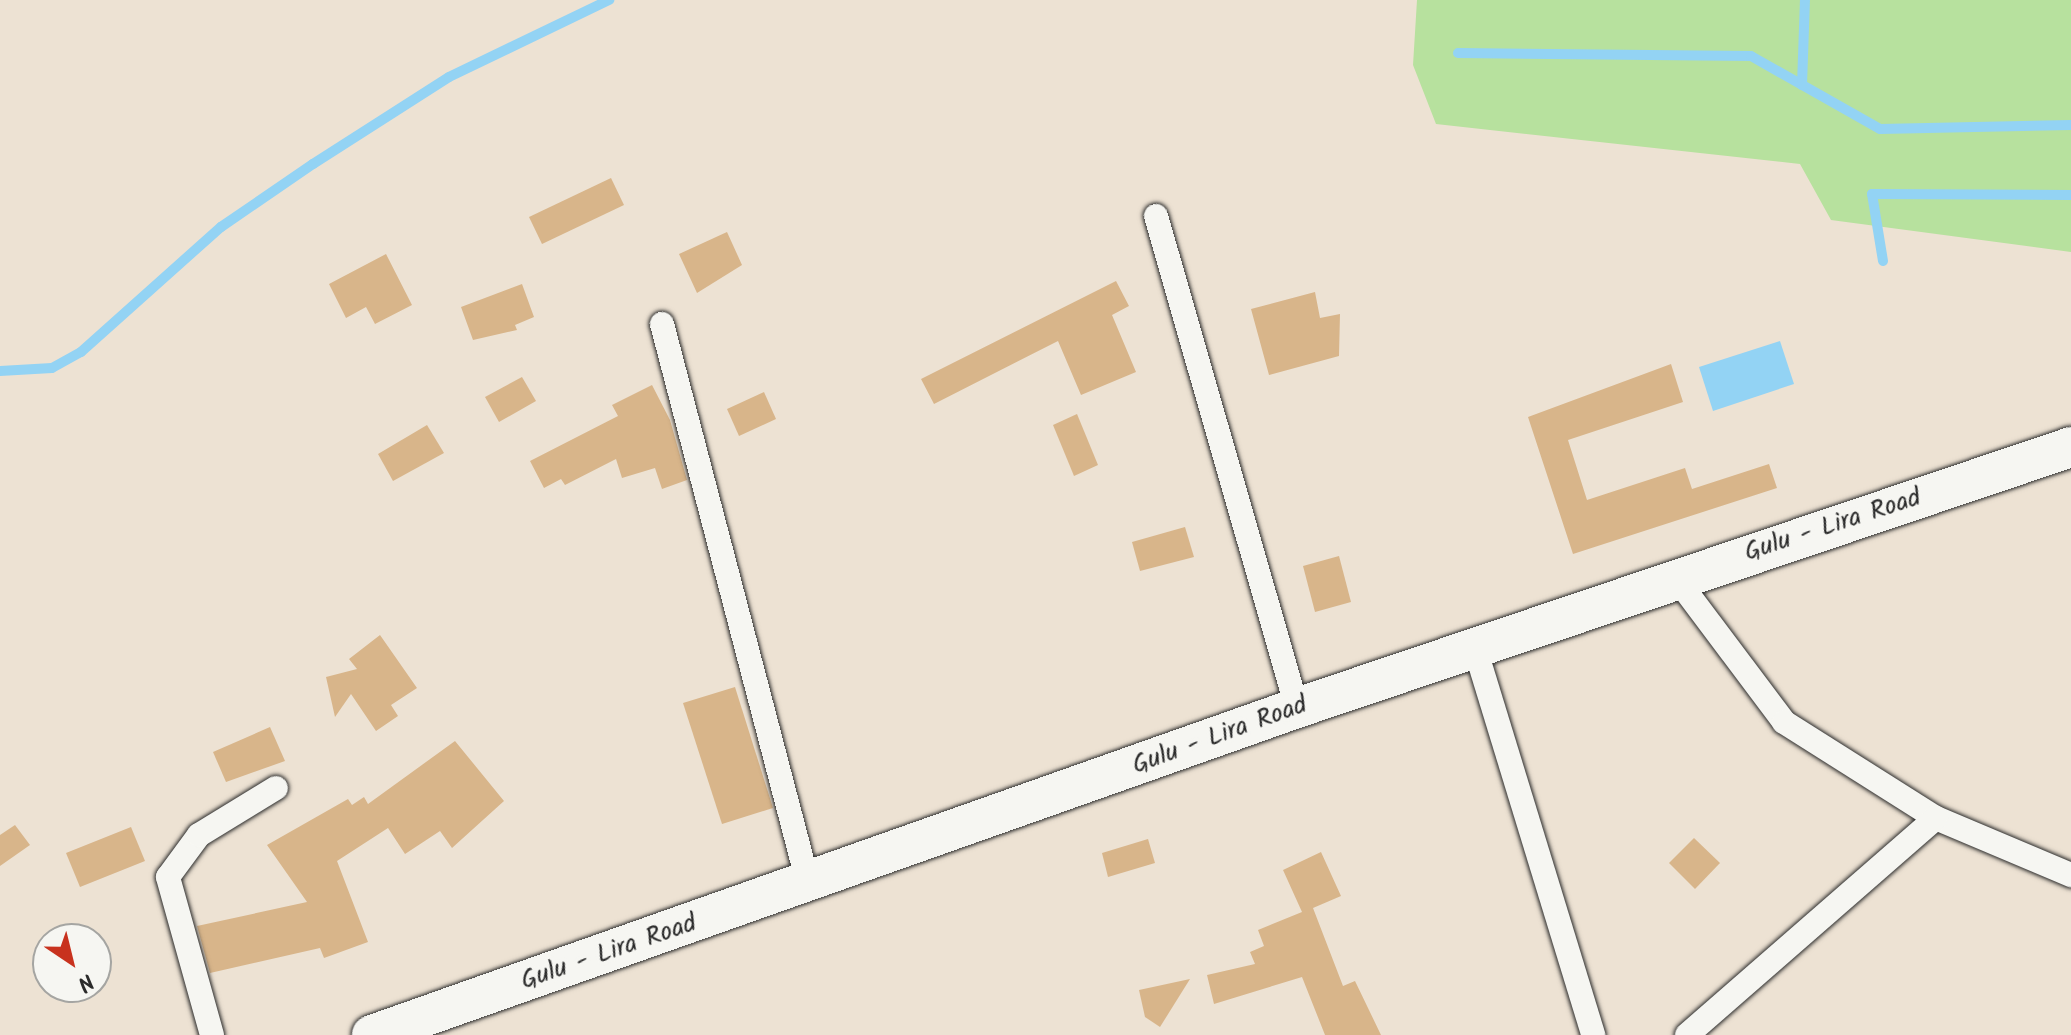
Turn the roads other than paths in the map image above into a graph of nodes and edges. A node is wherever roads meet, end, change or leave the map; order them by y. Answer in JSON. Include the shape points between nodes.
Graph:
{"nodes":[{"id":1,"x":1156,"y":216,"type":"dead end"},
{"id":2,"x":662,"y":324,"type":"dead end"},
{"id":3,"x":2071,"y":447,"type":"edge"},
{"id":4,"x":1676,"y":578,"type":"junction"},
{"id":5,"x":1475,"y":648,"type":"junction"},
{"id":6,"x":1297,"y":708,"type":"junction"},
{"id":7,"x":276,"y":788,"type":"dead end"},
{"id":8,"x":1936,"y":818,"type":"junction"},
{"id":9,"x":2071,"y":875,"type":"edge"},
{"id":10,"x":808,"y":883,"type":"junction"},
{"id":11,"x":212,"y":1035,"type":"edge"},
{"id":12,"x":372,"y":1035,"type":"edge"},
{"id":13,"x":1593,"y":1035,"type":"edge"},
{"id":14,"x":1687,"y":1035,"type":"edge"}],
"edges":[{"from":1,"to":6,"type":"street"},
{"from":2,"to":10,"type":"street"},
{"from":3,"to":4,"type":"main road","name":"Gulu - Lira Road"},
{"from":4,"to":5,"type":"main road","name":"Gulu - Lira Road"},
{"from":4,"to":8,"type":"street","via":[[1784,722]]},
{"from":5,"to":6,"type":"main road","name":"Gulu - Lira Road"},
{"from":5,"to":13,"type":"street"},
{"from":6,"to":10,"type":"main road","name":"Gulu - Lira Road"},
{"from":7,"to":11,"type":"street","via":[[199,835],[168,877]]},
{"from":8,"to":9,"type":"street"},
{"from":8,"to":14,"type":"street"},
{"from":10,"to":12,"type":"main road","name":"Gulu - Lira Road"}]}
